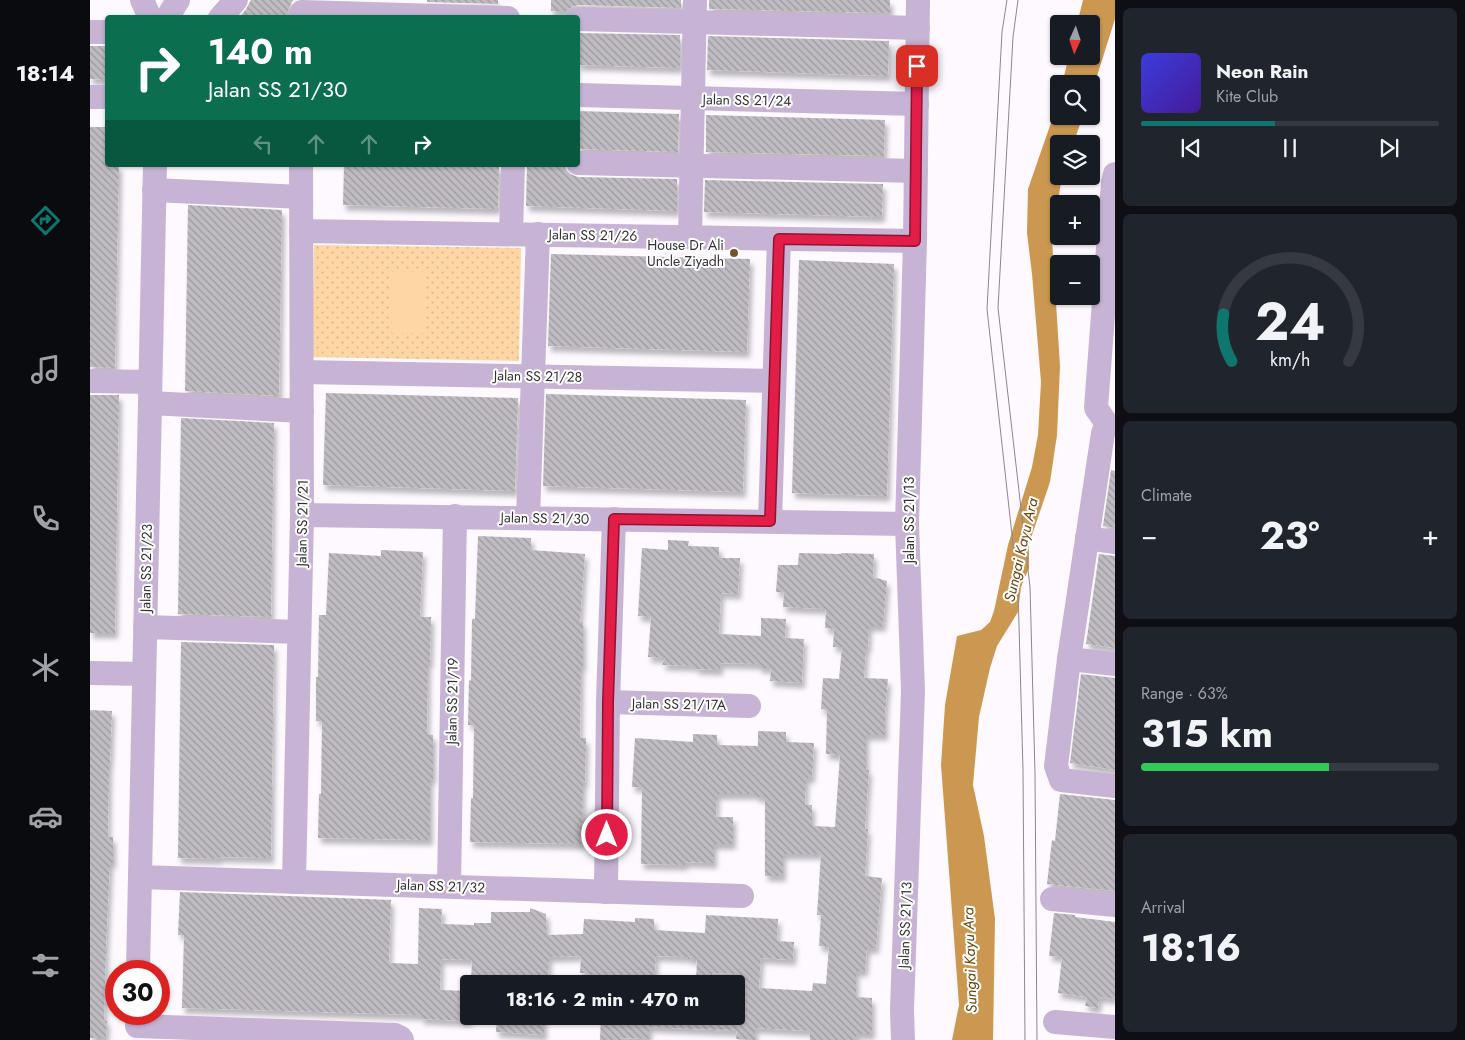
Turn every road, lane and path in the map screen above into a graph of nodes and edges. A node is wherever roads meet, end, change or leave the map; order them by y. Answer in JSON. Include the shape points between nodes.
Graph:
{"nodes":[{"id":1,"x":142,"y":0,"type":"edge"},
{"id":2,"x":178,"y":0,"type":"edge"},
{"id":3,"x":236,"y":0,"type":"edge"},
{"id":4,"x":507,"y":0,"type":"edge"},
{"id":5,"x":918,"y":0,"type":"edge"},
{"id":6,"x":302,"y":10,"type":"edge"},
{"id":7,"x":695,"y":11,"type":"edge"},
{"id":8,"x":149,"y":15,"type":"edge"},
{"id":9,"x":169,"y":15,"type":"edge"},
{"id":10,"x":223,"y":15,"type":"edge"},
{"id":11,"x":430,"y":15,"type":"edge"},
{"id":12,"x":507,"y":15,"type":"edge"},
{"id":13,"x":580,"y":19,"type":"edge"},
{"id":14,"x":918,"y":28,"type":"junction"},
{"id":15,"x":90,"y":32,"type":"edge"},
{"id":16,"x":105,"y":32,"type":"edge"},
{"id":17,"x":580,"y":95,"type":"edge"},
{"id":18,"x":90,"y":97,"type":"edge"},
{"id":19,"x":105,"y":97,"type":"edge"},
{"id":20,"x":693,"y":98,"type":"junction"},
{"id":21,"x":917,"y":104,"type":"junction"},
{"id":22,"x":580,"y":163,"type":"edge"},
{"id":23,"x":691,"y":166,"type":"junction"},
{"id":24,"x":155,"y":167,"type":"edge"},
{"id":25,"x":301,"y":167,"type":"edge"},
{"id":26,"x":513,"y":167,"type":"edge"},
{"id":27,"x":916,"y":171,"type":"junction"},
{"id":28,"x":1115,"y":174,"type":"edge"},
{"id":29,"x":154,"y":190,"type":"junction"},
{"id":30,"x":301,"y":196,"type":"junction"},
{"id":31,"x":301,"y":230,"type":"junction"},
{"id":32,"x":511,"y":234,"type":"junction"},
{"id":33,"x":538,"y":234,"type":"junction"},
{"id":34,"x":690,"y":237,"type":"junction"},
{"id":35,"x":779,"y":239,"type":"junction"},
{"id":36,"x":915,"y":241,"type":"junction"},
{"id":37,"x":302,"y":372,"type":"junction"},
{"id":38,"x":533,"y":376,"type":"junction"},
{"id":39,"x":90,"y":381,"type":"edge"},
{"id":40,"x":774,"y":381,"type":"junction"},
{"id":41,"x":150,"y":393,"type":"junction"},
{"id":42,"x":302,"y":411,"type":"junction"},
{"id":43,"x":1111,"y":425,"type":"edge"},
{"id":44,"x":302,"y":515,"type":"junction"},
{"id":45,"x":455,"y":516,"type":"junction"},
{"id":46,"x":528,"y":518,"type":"junction"},
{"id":47,"x":614,"y":519,"type":"junction"},
{"id":48,"x":770,"y":521,"type":"junction"},
{"id":49,"x":907,"y":524,"type":"junction"},
{"id":50,"x":1086,"y":538,"type":"junction"},
{"id":51,"x":1115,"y":542,"type":"edge"},
{"id":52,"x":145,"y":627,"type":"junction"},
{"id":53,"x":299,"y":632,"type":"junction"},
{"id":54,"x":1068,"y":659,"type":"junction"},
{"id":55,"x":1115,"y":664,"type":"edge"},
{"id":56,"x":90,"y":673,"type":"edge"},
{"id":57,"x":144,"y":674,"type":"junction"},
{"id":58,"x":608,"y":702,"type":"junction"},
{"id":59,"x":750,"y":706,"type":"dead end"},
{"id":60,"x":1115,"y":786,"type":"edge"},
{"id":61,"x":140,"y":877,"type":"junction"},
{"id":62,"x":294,"y":882,"type":"junction"},
{"id":63,"x":449,"y":886,"type":"junction"},
{"id":64,"x":606,"y":892,"type":"junction"},
{"id":65,"x":742,"y":896,"type":"dead end"},
{"id":66,"x":1052,"y":899,"type":"dead end"},
{"id":67,"x":1115,"y":905,"type":"edge"},
{"id":68,"x":138,"y":960,"type":"edge"},
{"id":69,"x":1055,"y":1022,"type":"dead end"},
{"id":70,"x":137,"y":1027,"type":"edge"},
{"id":71,"x":1115,"y":1028,"type":"edge"},
{"id":72,"x":402,"y":1040,"type":"edge"},
{"id":73,"x":903,"y":1040,"type":"edge"}],
"edges":[{"from":1,"to":8,"type":"street"},
{"from":2,"to":9,"type":"street"},
{"from":3,"to":10,"type":"street"},
{"from":4,"to":12,"type":"street"},
{"from":5,"to":14,"type":"street","name":"Jalan SS 21/13"},
{"from":6,"to":11,"type":"street"},
{"from":7,"to":13,"type":"street"},
{"from":7,"to":14,"type":"street"},
{"from":7,"to":20,"type":"street"},
{"from":14,"to":21,"type":"street","name":"Jalan SS 21/13"},
{"from":15,"to":16,"type":"street"},
{"from":17,"to":20,"type":"street","name":"Jalan SS 21/24"},
{"from":18,"to":19,"type":"street"},
{"from":20,"to":21,"type":"street","name":"Jalan SS 21/24"},
{"from":20,"to":23,"type":"street"},
{"from":21,"to":27,"type":"street","name":"Jalan SS 21/13"},
{"from":22,"to":23,"type":"street"},
{"from":23,"to":27,"type":"street"},
{"from":23,"to":34,"type":"street"},
{"from":24,"to":29,"type":"street","name":"Jalan SS 21/23"},
{"from":25,"to":30,"type":"street","name":"Jalan SS 21/21"},
{"from":26,"to":32,"type":"street"},
{"from":27,"to":36,"type":"street","name":"Jalan SS 21/13"},
{"from":28,"to":43,"type":"street","via":[[1096,408]]},
{"from":29,"to":30,"type":"street"},
{"from":29,"to":41,"type":"street","name":"Jalan SS 21/23"},
{"from":30,"to":31,"type":"street","name":"Jalan SS 21/21"},
{"from":31,"to":32,"type":"street","name":"Jalan SS 21/26"},
{"from":31,"to":37,"type":"street","name":"Jalan SS 21/21"},
{"from":32,"to":33,"type":"street","name":"Jalan SS 21/26"},
{"from":33,"to":34,"type":"street","name":"Jalan SS 21/26"},
{"from":33,"to":38,"type":"street"},
{"from":34,"to":35,"type":"street","name":"Jalan SS 21/26"},
{"from":35,"to":36,"type":"street","name":"Jalan SS 21/26"},
{"from":35,"to":40,"type":"street"},
{"from":36,"to":49,"type":"street","name":"Jalan SS 21/13"},
{"from":37,"to":38,"type":"street","name":"Jalan SS 21/28"},
{"from":37,"to":42,"type":"street","name":"Jalan SS 21/21"},
{"from":38,"to":40,"type":"street","name":"Jalan SS 21/28"},
{"from":38,"to":46,"type":"street"},
{"from":39,"to":41,"type":"street"},
{"from":40,"to":48,"type":"street"},
{"from":41,"to":42,"type":"street"},
{"from":41,"to":52,"type":"street","name":"Jalan SS 21/23"},
{"from":42,"to":44,"type":"street","name":"Jalan SS 21/21"},
{"from":43,"to":50,"type":"street","via":[[1103,433]]},
{"from":44,"to":45,"type":"street","name":"Jalan SS 21/30"},
{"from":44,"to":53,"type":"street","name":"Jalan SS 21/21"},
{"from":45,"to":46,"type":"street","name":"Jalan SS 21/30"},
{"from":45,"to":63,"type":"street","name":"Jalan SS 21/19"},
{"from":46,"to":47,"type":"street","name":"Jalan SS 21/30"},
{"from":47,"to":48,"type":"street","name":"Jalan SS 21/30"},
{"from":47,"to":58,"type":"street"},
{"from":48,"to":49,"type":"street","name":"Jalan SS 21/30"},
{"from":49,"to":73,"type":"street","name":"Jalan SS 21/13","via":[[913,691]]},
{"from":50,"to":51,"type":"street"},
{"from":50,"to":54,"type":"street"},
{"from":52,"to":53,"type":"street"},
{"from":52,"to":57,"type":"street","name":"Jalan SS 21/23"},
{"from":53,"to":62,"type":"street","name":"Jalan SS 21/21"},
{"from":54,"to":55,"type":"street"},
{"from":54,"to":60,"type":"street","via":[[1056,766],[1061,780]]},
{"from":56,"to":57,"type":"street"},
{"from":57,"to":61,"type":"street","name":"Jalan SS 21/23"},
{"from":58,"to":59,"type":"street","name":"Jalan SS 21/17A"},
{"from":58,"to":64,"type":"street"},
{"from":61,"to":62,"type":"street","name":"Jalan SS 21/32"},
{"from":61,"to":68,"type":"street","name":"Jalan SS 21/23"},
{"from":62,"to":63,"type":"street","name":"Jalan SS 21/32"},
{"from":63,"to":64,"type":"street","name":"Jalan SS 21/32"},
{"from":64,"to":65,"type":"street","name":"Jalan SS 21/32"},
{"from":66,"to":67,"type":"street"},
{"from":69,"to":71,"type":"street"},
{"from":70,"to":72,"type":"street","via":[[395,1035]]}]}
